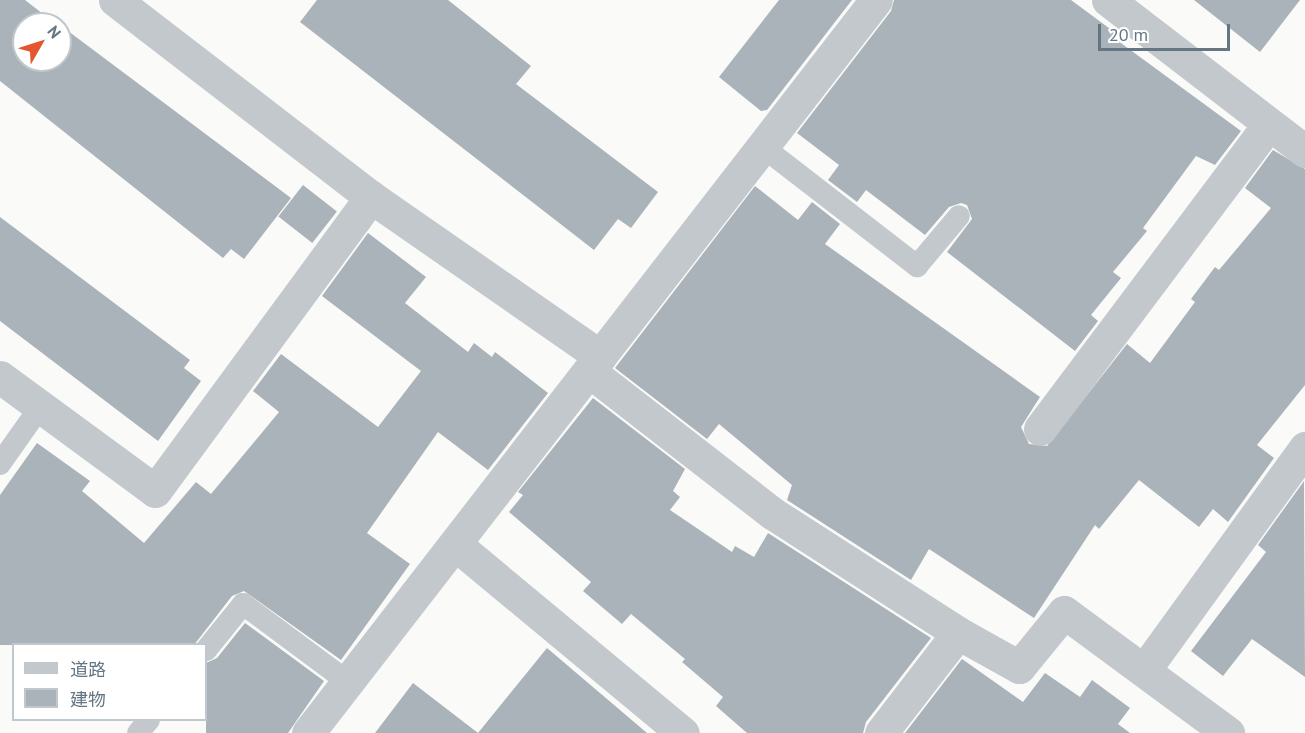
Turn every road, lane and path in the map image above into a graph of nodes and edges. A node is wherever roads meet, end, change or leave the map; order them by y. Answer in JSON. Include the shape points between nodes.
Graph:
{"nodes":[{"id":1,"x":115,"y":0,"type":"edge"},
{"id":2,"x":876,"y":0,"type":"edge"},
{"id":3,"x":1108,"y":0,"type":"edge"},
{"id":4,"x":1269,"y":124,"type":"junction"},
{"id":5,"x":763,"y":147,"type":"junction"},
{"id":6,"x":1305,"y":151,"type":"edge"},
{"id":7,"x":371,"y":197,"type":"junction"},
{"id":8,"x":959,"y":216,"type":"dead end"},
{"id":9,"x":594,"y":363,"type":"junction"},
{"id":10,"x":0,"y":377,"type":"edge"},
{"id":11,"x":40,"y":407,"type":"junction"},
{"id":12,"x":1040,"y":429,"type":"dead end"},
{"id":13,"x":1305,"y":448,"type":"edge"},
{"id":14,"x":0,"y":464,"type":"edge"},
{"id":15,"x":454,"y":544,"type":"junction"},
{"id":16,"x":958,"y":633,"type":"junction"},
{"id":17,"x":207,"y":649,"type":"edge"},
{"id":18,"x":1145,"y":669,"type":"junction"},
{"id":19,"x":348,"y":682,"type":"junction"},
{"id":20,"x":148,"y":721,"type":"edge"},
{"id":21,"x":138,"y":733,"type":"edge"},
{"id":22,"x":308,"y":733,"type":"edge"},
{"id":23,"x":683,"y":733,"type":"edge"},
{"id":24,"x":881,"y":733,"type":"edge"},
{"id":25,"x":1228,"y":733,"type":"edge"}],
"edges":[{"from":1,"to":7,"type":"street"},
{"from":2,"to":5,"type":"street"},
{"from":3,"to":4,"type":"street"},
{"from":4,"to":6,"type":"street"},
{"from":4,"to":12,"type":"street"},
{"from":5,"to":8,"type":"lane","via":[[917,266]]},
{"from":5,"to":9,"type":"street"},
{"from":7,"to":9,"type":"street"},
{"from":7,"to":11,"type":"street","via":[[155,491]]},
{"from":9,"to":15,"type":"street"},
{"from":9,"to":16,"type":"street","via":[[771,513]]},
{"from":10,"to":11,"type":"street"},
{"from":11,"to":14,"type":"lane"},
{"from":13,"to":18,"type":"street"},
{"from":15,"to":19,"type":"street"},
{"from":15,"to":23,"type":"street"},
{"from":16,"to":18,"type":"street","via":[[1020,667],[1064,612]]},
{"from":16,"to":24,"type":"street"},
{"from":17,"to":19,"type":"lane","via":[[243,604]]},
{"from":18,"to":25,"type":"street"},
{"from":19,"to":22,"type":"street"},
{"from":20,"to":21,"type":"lane"}]}
